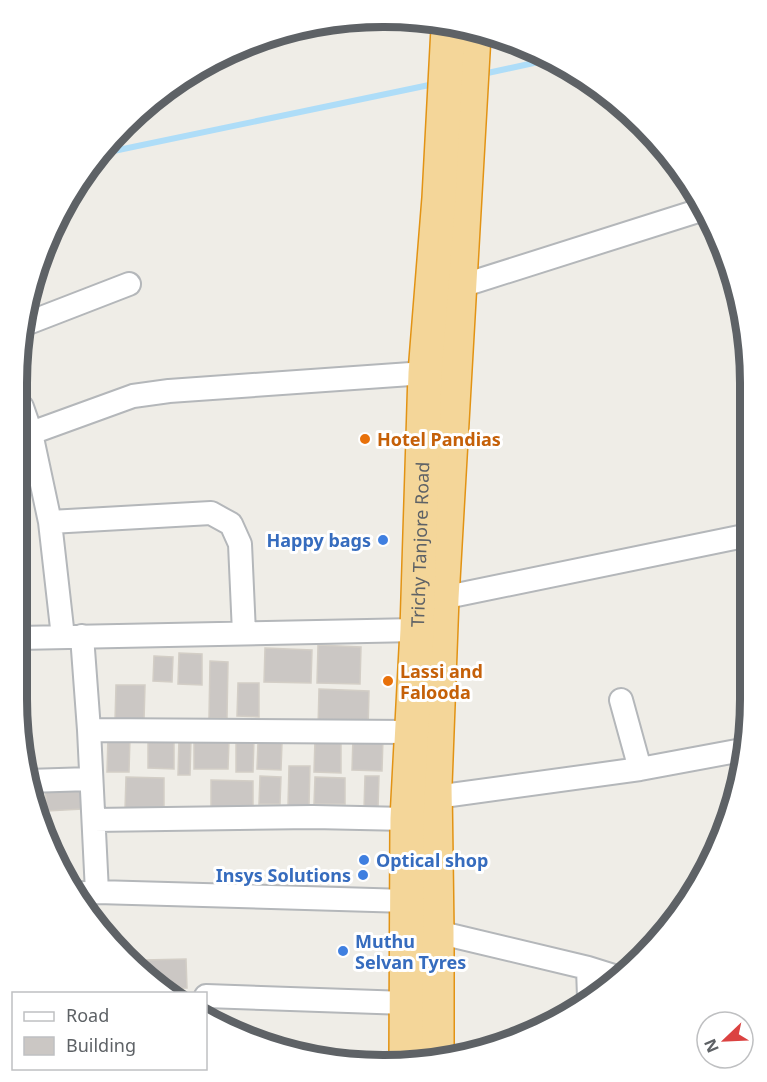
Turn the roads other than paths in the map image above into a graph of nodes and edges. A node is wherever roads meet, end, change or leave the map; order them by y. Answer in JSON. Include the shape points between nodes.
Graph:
{"nodes":[{"id":1,"x":448,"y":33,"type":"edge"},
{"id":2,"x":474,"y":38,"type":"edge"},
{"id":3,"x":452,"y":195,"type":"junction"},
{"id":4,"x":696,"y":212,"type":"edge"},
{"id":5,"x":129,"y":284,"type":"dead end"},
{"id":6,"x":460,"y":286,"type":"junction"},
{"id":7,"x":33,"y":321,"type":"edge"},
{"id":8,"x":425,"y":373,"type":"junction"},
{"id":9,"x":27,"y":435,"type":"edge"},
{"id":10,"x":27,"y":439,"type":"edge"},
{"id":11,"x":50,"y":522,"type":"junction"},
{"id":12,"x":740,"y":537,"type":"edge"},
{"id":13,"x":442,"y":598,"type":"junction"},
{"id":14,"x":417,"y":630,"type":"junction"},
{"id":15,"x":244,"y":633,"type":"junction"},
{"id":16,"x":72,"y":636,"type":"junction"},
{"id":17,"x":27,"y":638,"type":"edge"},
{"id":18,"x":621,"y":700,"type":"dead end"},
{"id":19,"x":89,"y":730,"type":"junction"},
{"id":20,"x":411,"y":732,"type":"junction"},
{"id":21,"x":736,"y":751,"type":"edge"},
{"id":22,"x":640,"y":769,"type":"junction"},
{"id":23,"x":91,"y":779,"type":"junction"},
{"id":24,"x":37,"y":781,"type":"edge"},
{"id":25,"x":435,"y":797,"type":"junction"},
{"id":26,"x":408,"y":819,"type":"junction"},
{"id":27,"x":94,"y":820,"type":"junction"},
{"id":28,"x":98,"y":892,"type":"junction"},
{"id":29,"x":85,"y":893,"type":"edge"},
{"id":30,"x":407,"y":901,"type":"junction"},
{"id":31,"x":437,"y":932,"type":"junction"},
{"id":32,"x":588,"y":968,"type":"junction"},
{"id":33,"x":609,"y":975,"type":"edge"},
{"id":34,"x":589,"y":990,"type":"edge"},
{"id":35,"x":207,"y":996,"type":"edge"},
{"id":36,"x":406,"y":1003,"type":"junction"},
{"id":37,"x":437,"y":1051,"type":"edge"},
{"id":38,"x":406,"y":1054,"type":"edge"}],
"edges":[{"from":1,"to":3,"type":"highway","name":"Trichy Tanjore Road"},
{"from":2,"to":3,"type":"highway","name":"Trichy Tanjore Road"},
{"from":3,"to":6,"type":"highway","name":"Trichy Tanjore Road"},
{"from":3,"to":8,"type":"highway","name":"Trichy Tanjore Road"},
{"from":4,"to":6,"type":"street"},
{"from":5,"to":7,"type":"street"},
{"from":6,"to":13,"type":"highway","name":"Trichy Tanjore Road"},
{"from":8,"to":9,"type":"street","via":[[133,396]]},
{"from":8,"to":14,"type":"highway","name":"Trichy Tanjore Road"},
{"from":10,"to":11,"type":"street"},
{"from":11,"to":15,"type":"street","via":[[211,513],[231,524],[240,544]]},
{"from":11,"to":16,"type":"street"},
{"from":12,"to":13,"type":"street"},
{"from":13,"to":25,"type":"highway","name":"Trichy Tanjore Road"},
{"from":14,"to":15,"type":"street"},
{"from":14,"to":20,"type":"highway","name":"Trichy Tanjore Road"},
{"from":15,"to":16,"type":"street"},
{"from":16,"to":17,"type":"street"},
{"from":16,"to":19,"type":"street"},
{"from":18,"to":22,"type":"street"},
{"from":19,"to":20,"type":"street"},
{"from":19,"to":23,"type":"street"},
{"from":20,"to":26,"type":"highway","name":"Trichy Tanjore Road"},
{"from":21,"to":22,"type":"street"},
{"from":22,"to":25,"type":"street"},
{"from":23,"to":24,"type":"street"},
{"from":23,"to":27,"type":"street"},
{"from":25,"to":31,"type":"highway","name":"Trichy Tanjore Road"},
{"from":26,"to":27,"type":"street"},
{"from":26,"to":30,"type":"highway","name":"Trichy Tanjore Road"},
{"from":27,"to":28,"type":"street"},
{"from":28,"to":29,"type":"street"},
{"from":28,"to":30,"type":"street"},
{"from":30,"to":36,"type":"highway","name":"Trichy Tanjore Road"},
{"from":31,"to":32,"type":"street"},
{"from":31,"to":37,"type":"highway","name":"Trichy Tanjore Road"},
{"from":32,"to":33,"type":"street"},
{"from":32,"to":34,"type":"street"},
{"from":35,"to":36,"type":"street"},
{"from":36,"to":38,"type":"highway","name":"Trichy Tanjore Road"}]}
